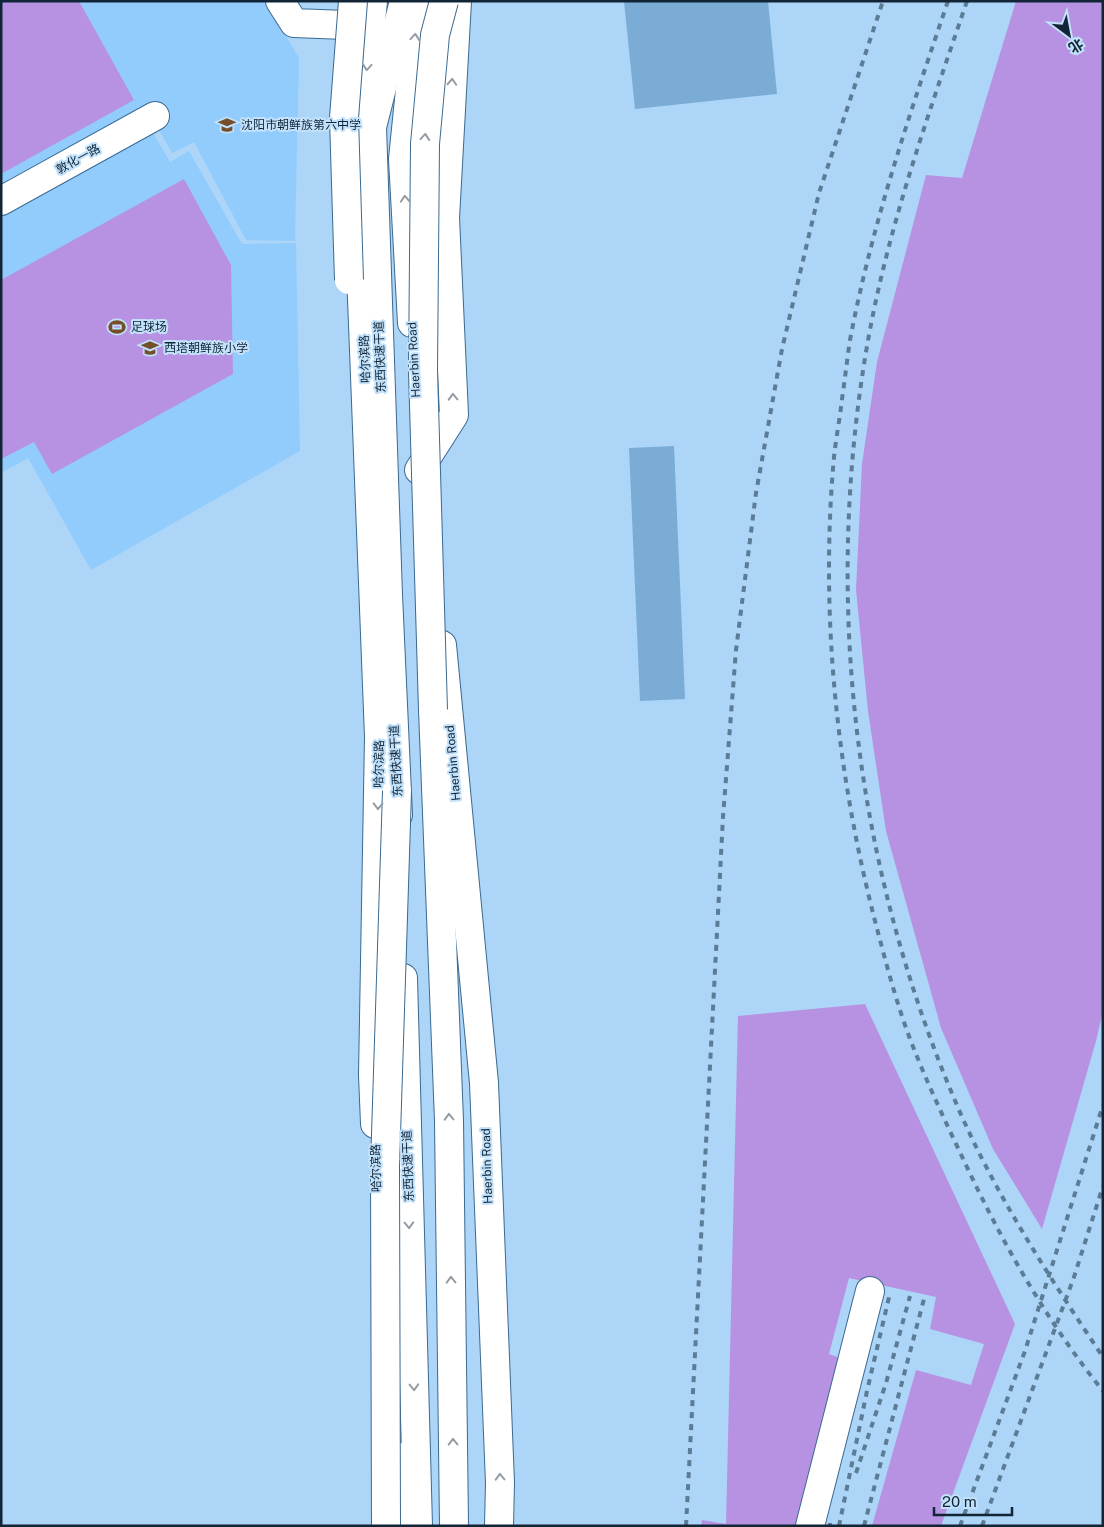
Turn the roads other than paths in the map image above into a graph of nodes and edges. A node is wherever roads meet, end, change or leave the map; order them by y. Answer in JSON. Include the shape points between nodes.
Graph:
{"nodes":[{"id":1,"x":280,"y":1,"type":"edge"},
{"id":2,"x":353,"y":1,"type":"edge"},
{"id":3,"x":404,"y":1,"type":"edge"},
{"id":4,"x":419,"y":1,"type":"edge"},
{"id":5,"x":444,"y":1,"type":"edge"},
{"id":6,"x":456,"y":1,"type":"edge"},
{"id":7,"x":372,"y":14,"type":"edge"},
{"id":8,"x":155,"y":116,"type":"dead end"},
{"id":9,"x":1,"y":202,"type":"edge"},
{"id":10,"x":419,"y":470,"type":"junction"},
{"id":11,"x":370,"y":488,"type":"junction"},
{"id":12,"x":433,"y":710,"type":"junction"},
{"id":13,"x":397,"y":791,"type":"junction"},
{"id":14,"x":870,"y":1292,"type":"dead end"},
{"id":15,"x":386,"y":1526,"type":"edge"},
{"id":16,"x":401,"y":1526,"type":"edge"},
{"id":17,"x":418,"y":1526,"type":"edge"},
{"id":18,"x":454,"y":1526,"type":"edge"},
{"id":19,"x":482,"y":1526,"type":"edge"},
{"id":20,"x":499,"y":1526,"type":"edge"},
{"id":21,"x":810,"y":1526,"type":"edge"}],
"edges":[{"from":1,"to":7,"type":"main road","via":[[294,23]]},
{"from":2,"to":11,"type":"main road","bridge":true,"via":[[344,118],[350,434]]},
{"from":3,"to":13,"type":"main road","name":"东西快速干道","via":[[372,127]]},
{"from":10,"to":4,"type":"main road","name":"Haerbin Road","one_way":true,"via":[[404,159]]},
{"from":12,"to":5,"type":"main road","one_way":true,"bridge":true,"via":[[423,371],[424,144],[435,35]]},
{"from":10,"to":6,"type":"main road","one_way":true,"via":[[454,415],[445,218]]},
{"from":7,"to":11,"type":"main road","name":"哈尔滨路","one_way":true,"via":[[357,167]]},
{"from":8,"to":9,"type":"main road","name":"敦化一路"},
{"from":20,"to":10,"type":"main road","name":"Haerbin Road","one_way":true,"via":[[484,1083],[444,658]]},
{"from":11,"to":16,"type":"main road","name":"哈尔滨路","one_way":true,"via":[[379,737],[374,1075],[378,1269]]},
{"from":18,"to":12,"type":"main road","one_way":true,"via":[[449,1121]]},
{"from":12,"to":19,"type":"main road","via":[[481,1177]]},
{"from":13,"to":15,"type":"main road","bridge":true,"via":[[385,1166]]},
{"from":13,"to":17,"type":"main road","name":"东西快速干道","one_way":true,"bridge":true},
{"from":14,"to":21,"type":"main road"}]}
